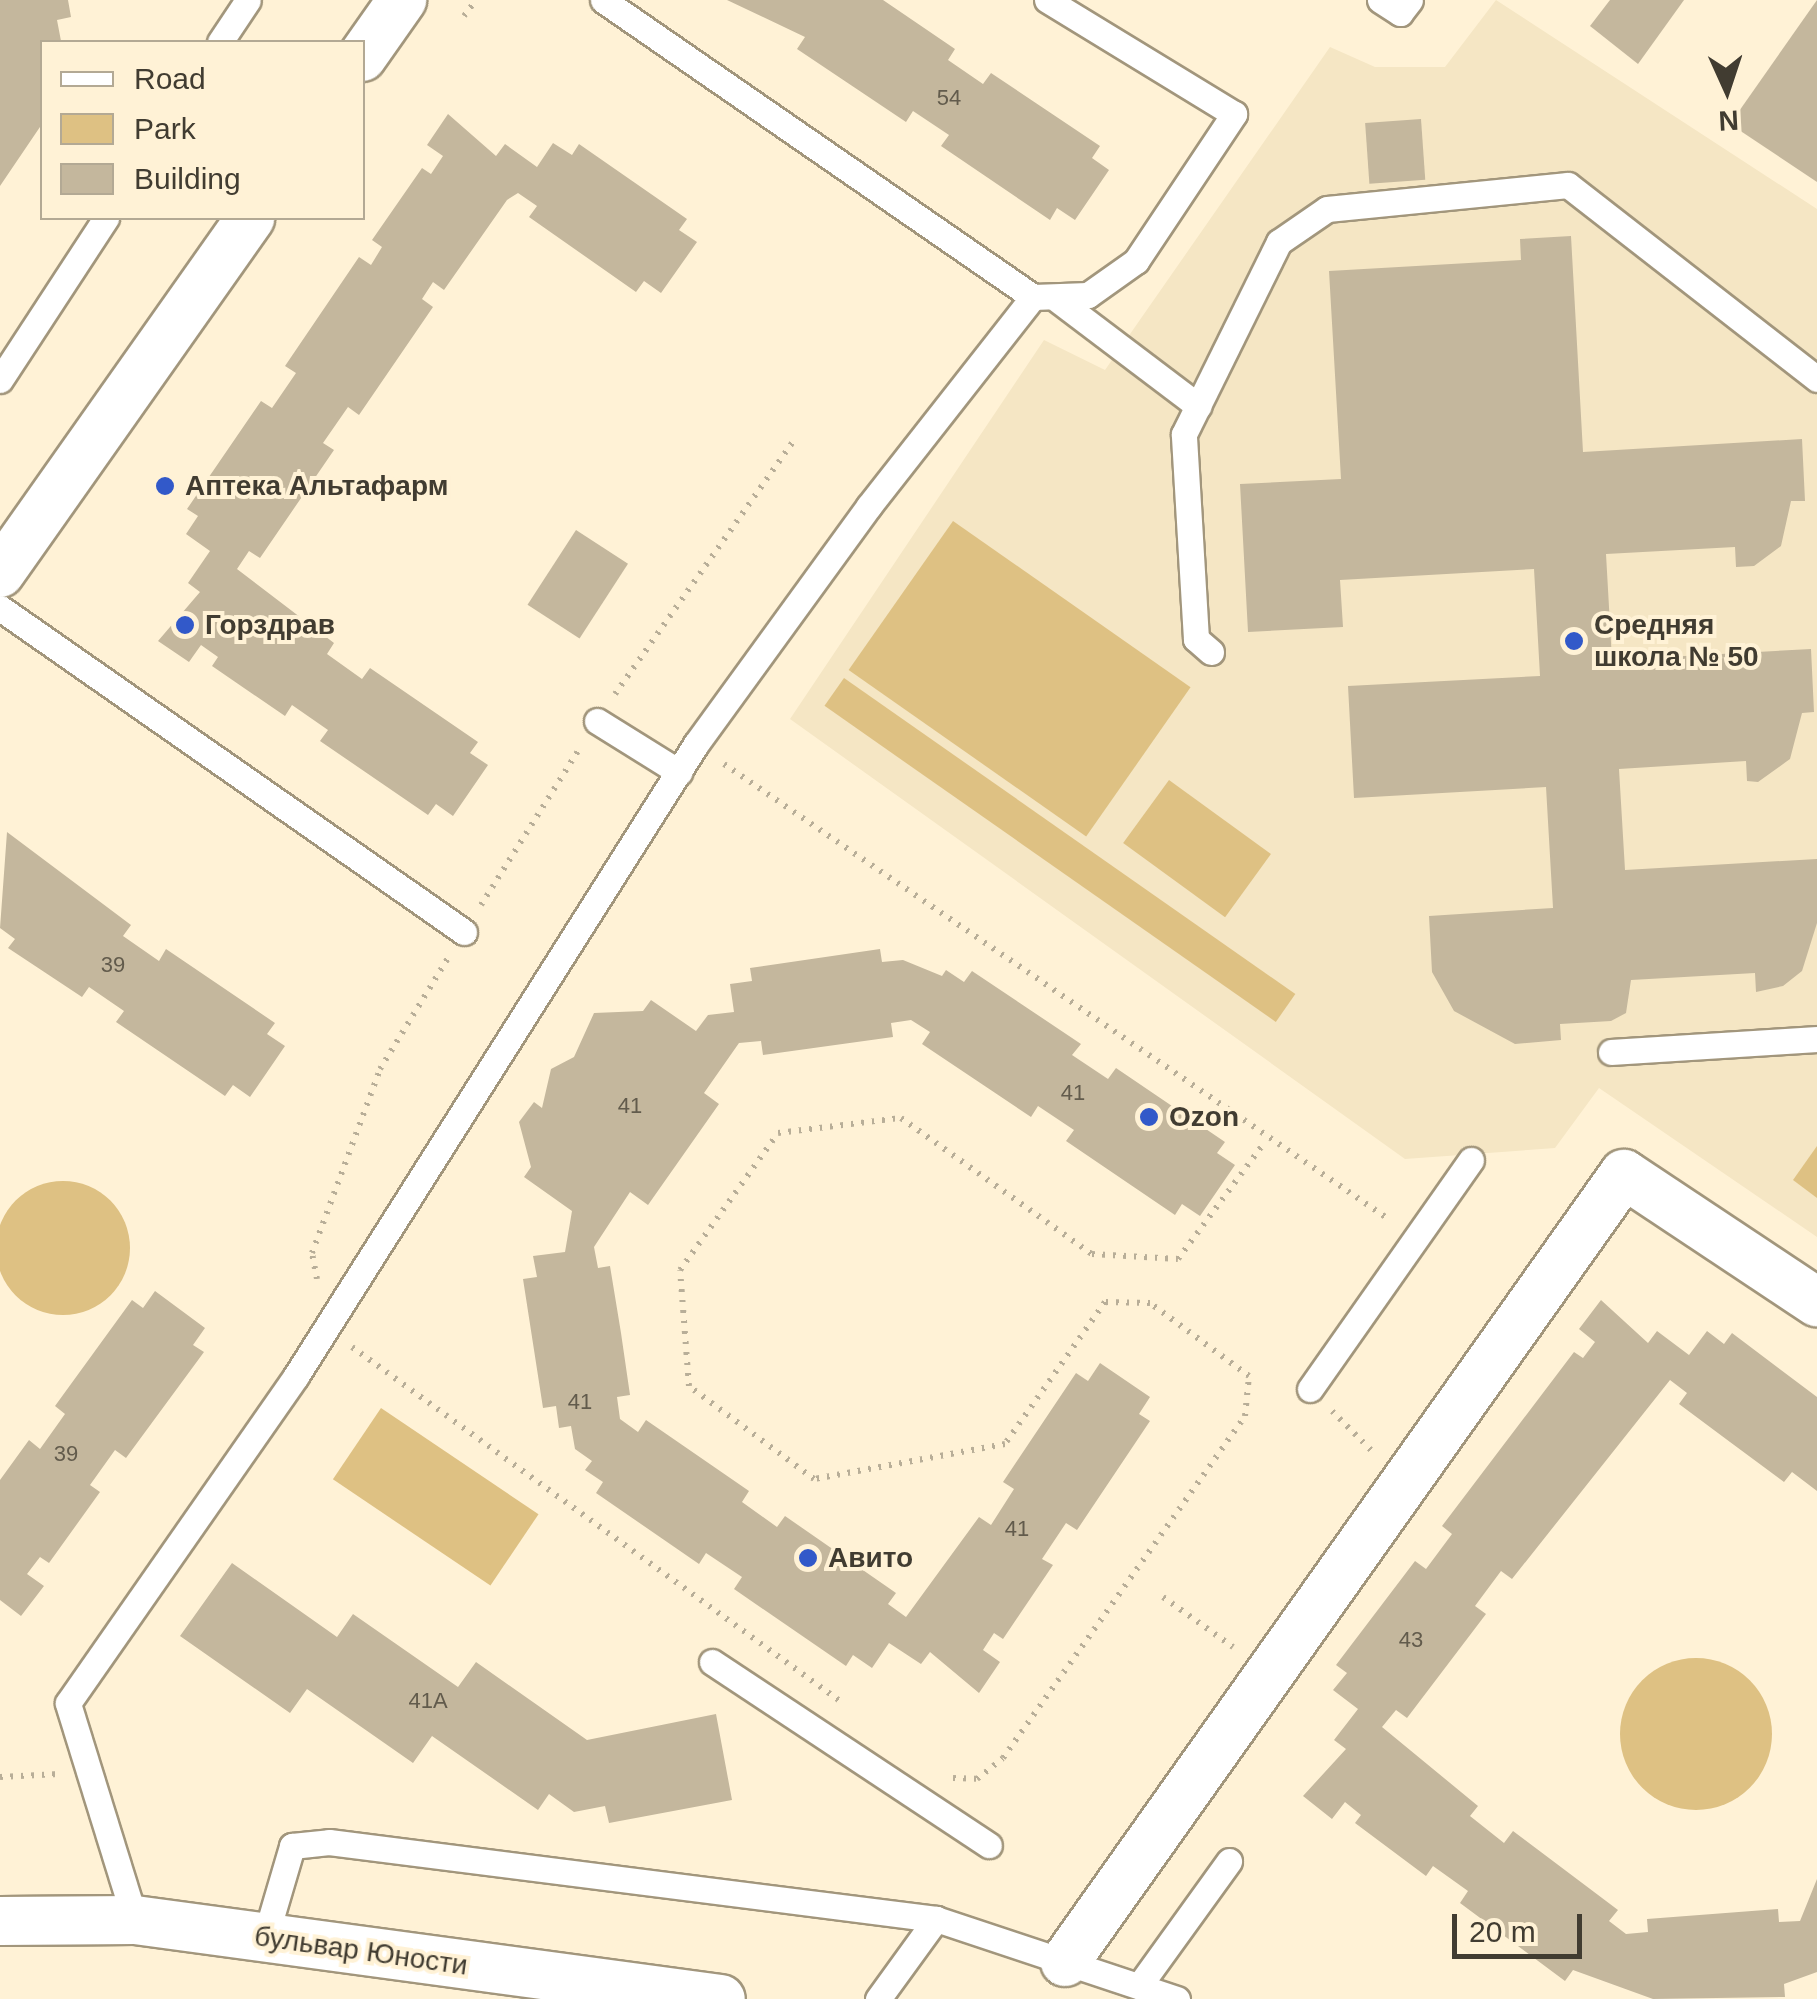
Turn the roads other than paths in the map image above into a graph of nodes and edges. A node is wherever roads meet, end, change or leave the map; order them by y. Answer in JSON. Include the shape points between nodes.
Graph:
{"nodes":[{"id":1,"x":248,"y":0,"type":"edge"},
{"id":2,"x":402,"y":0,"type":"edge"},
{"id":3,"x":603,"y":0,"type":"edge"},
{"id":4,"x":1047,"y":0,"type":"edge"},
{"id":5,"x":1380,"y":0,"type":"edge"},
{"id":6,"x":1410,"y":0,"type":"edge"},
{"id":7,"x":221,"y":40,"type":"edge"},
{"id":8,"x":365,"y":53,"type":"edge"},
{"id":9,"x":105,"y":220,"type":"edge"},
{"id":10,"x":249,"y":220,"type":"edge"},
{"id":11,"x":1046,"y":298,"type":"junction"},
{"id":12,"x":1817,"y":379,"type":"edge"},
{"id":13,"x":0,"y":380,"type":"edge"},
{"id":14,"x":1198,"y":406,"type":"junction"},
{"id":15,"x":0,"y":573,"type":"edge"},
{"id":16,"x":0,"y":608,"type":"edge"},
{"id":17,"x":1211,"y":652,"type":"dead end"},
{"id":18,"x":596,"y":721,"type":"road end"},
{"id":19,"x":679,"y":772,"type":"junction"},
{"id":20,"x":464,"y":932,"type":"road end"},
{"id":21,"x":1817,"y":1039,"type":"edge"},
{"id":22,"x":1611,"y":1052,"type":"dead end"},
{"id":23,"x":1470,"y":1160,"type":"dead end"},
{"id":24,"x":1817,"y":1302,"type":"edge"},
{"id":25,"x":1310,"y":1389,"type":"road end"},
{"id":26,"x":712,"y":1662,"type":"dead end"},
{"id":27,"x":988,"y":1845,"type":"dead end"},
{"id":28,"x":1229,"y":1861,"type":"dead end"},
{"id":29,"x":936,"y":1919,"type":"junction"},
{"id":30,"x":135,"y":1920,"type":"junction"},
{"id":31,"x":0,"y":1921,"type":"edge"},
{"id":32,"x":265,"y":1938,"type":"junction"},
{"id":33,"x":1065,"y":1962,"type":"junction"},
{"id":34,"x":1140,"y":1986,"type":"junction"},
{"id":35,"x":721,"y":1999,"type":"edge"},
{"id":36,"x":878,"y":1999,"type":"edge"},
{"id":37,"x":1177,"y":1999,"type":"edge"}],
"edges":[{"from":1,"to":7,"type":"lane"},
{"from":2,"to":8,"type":"street"},
{"from":3,"to":11,"type":"lane"},
{"from":4,"to":11,"type":"lane","via":[[1234,114],[1136,260],[1113,282]]},
{"from":5,"to":6,"type":"lane","via":[[1400,13]]},
{"from":9,"to":13,"type":"lane"},
{"from":10,"to":15,"type":"street"},
{"from":11,"to":14,"type":"lane"},
{"from":11,"to":19,"type":"lane"},
{"from":12,"to":14,"type":"lane","via":[[1568,185],[1327,210],[1279,242]]},
{"from":14,"to":17,"type":"lane","via":[[1184,434],[1196,639]]},
{"from":16,"to":20,"type":"lane"},
{"from":18,"to":19,"type":"lane"},
{"from":19,"to":30,"type":"lane","via":[[326,1328],[68,1704]]},
{"from":21,"to":22,"type":"lane"},
{"from":23,"to":25,"type":"lane"},
{"from":24,"to":33,"type":"street","via":[[1624,1174],[1408,1488]]},
{"from":26,"to":27,"type":"lane"},
{"from":28,"to":34,"type":"lane"},
{"from":29,"to":32,"type":"lane","via":[[329,1842],[292,1846]]},
{"from":29,"to":33,"type":"lane"},
{"from":29,"to":36,"type":"lane"},
{"from":30,"to":31,"type":"street","name":"бульвар Юности"},
{"from":30,"to":32,"type":"street","name":"бульвар Юности"},
{"from":32,"to":35,"type":"street","name":"бульвар Юности"},
{"from":33,"to":34,"type":"lane"},
{"from":34,"to":37,"type":"lane"}]}
